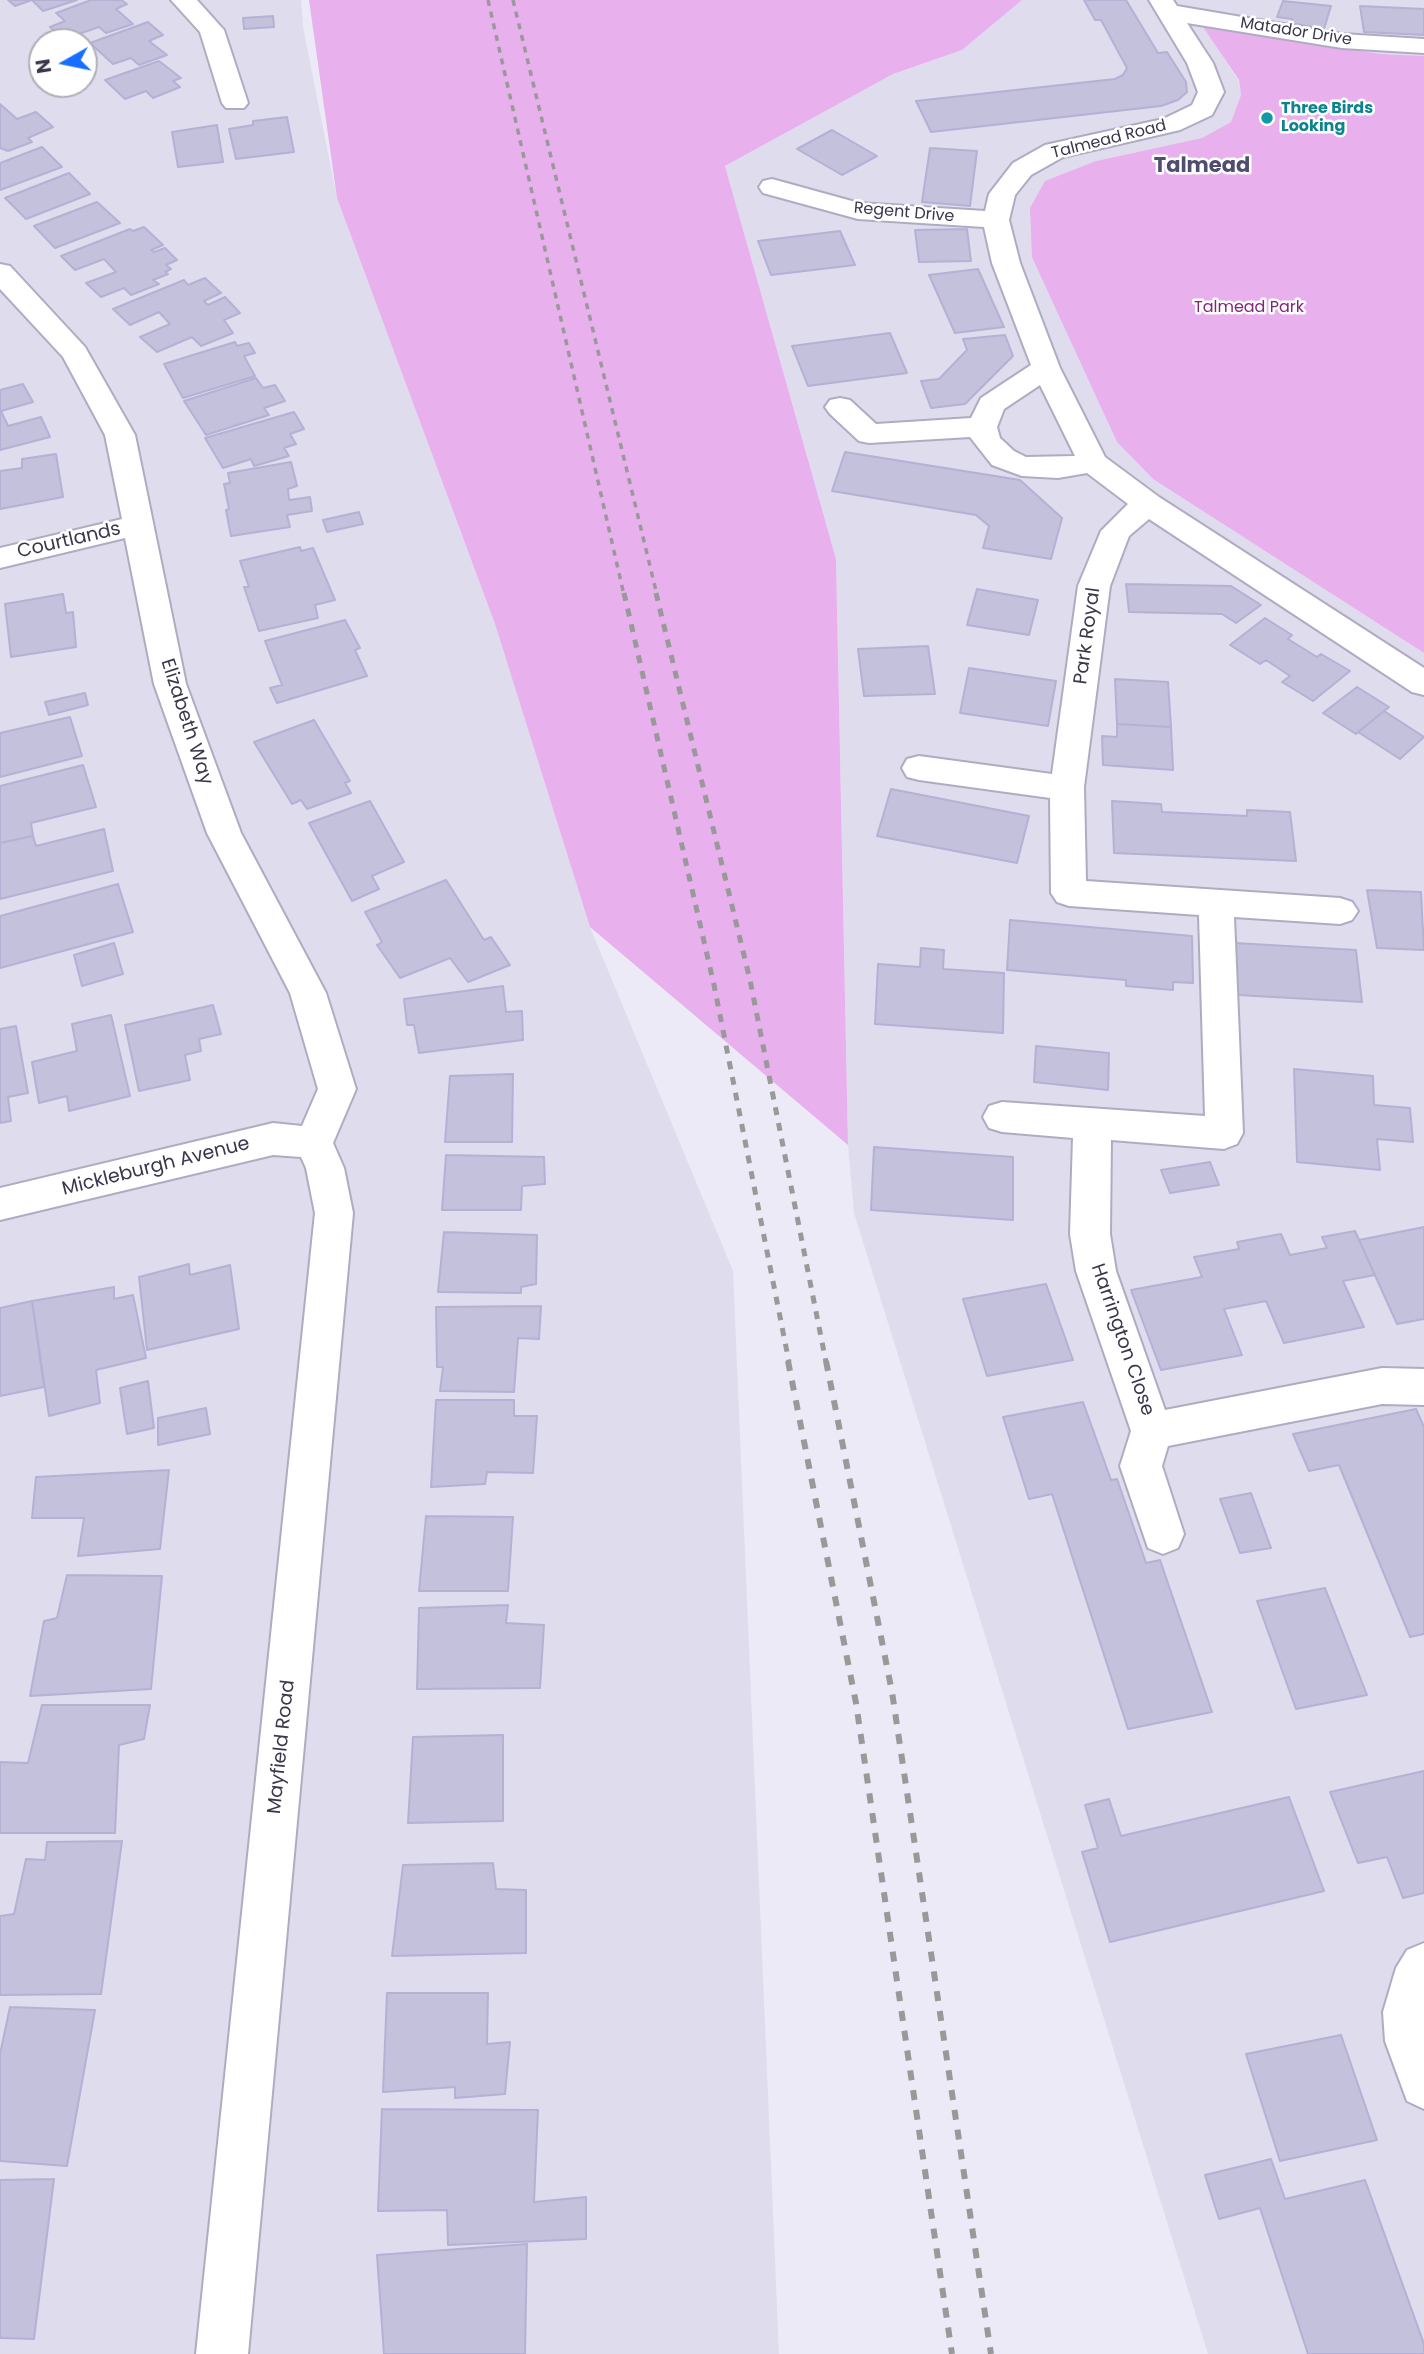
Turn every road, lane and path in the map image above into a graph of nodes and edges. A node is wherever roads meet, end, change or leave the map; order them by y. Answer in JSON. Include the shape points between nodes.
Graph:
{"nodes":[{"id":1,"x":183,"y":0,"type":"edge"},
{"id":2,"x":1164,"y":6,"type":"edge"},
{"id":3,"x":1424,"y":46,"type":"edge"},
{"id":4,"x":235,"y":103,"type":"dead end"},
{"id":5,"x":772,"y":187,"type":"dead end"},
{"id":6,"x":996,"y":220,"type":"junction"},
{"id":7,"x":0,"y":272,"type":"edge"},
{"id":8,"x":1046,"y":368,"type":"junction"},
{"id":9,"x":841,"y":407,"type":"dead end"},
{"id":10,"x":982,"y":427,"type":"junction"},
{"id":11,"x":1093,"y":463,"type":"junction"},
{"id":12,"x":1148,"y":504,"type":"junction"},
{"id":13,"x":138,"y":525,"type":"junction"},
{"id":14,"x":0,"y":558,"type":"edge"},
{"id":15,"x":1424,"y":684,"type":"edge"},
{"id":16,"x":919,"y":768,"type":"dead end"},
{"id":17,"x":1067,"y":787,"type":"junction"},
{"id":18,"x":1216,"y":903,"type":"junction"},
{"id":19,"x":1340,"y":911,"type":"dead end"},
{"id":20,"x":1002,"y":1117,"type":"dead end"},
{"id":21,"x":1092,"y":1124,"type":"junction"},
{"id":22,"x":314,"y":1143,"type":"junction"},
{"id":23,"x":0,"y":1205,"type":"edge"},
{"id":24,"x":1424,"y":1387,"type":"edge"},
{"id":25,"x":1152,"y":1431,"type":"junction"},
{"id":26,"x":1163,"y":1534,"type":"dead end"},
{"id":27,"x":1424,"y":1966,"type":"edge"},
{"id":28,"x":1424,"y":2084,"type":"edge"},
{"id":29,"x":222,"y":2354,"type":"edge"}],
"edges":[{"from":1,"to":4,"type":"street","via":[[212,30]]},
{"from":2,"to":3,"type":"street","name":"Matador Drive","via":[[1342,41]]},
{"from":2,"to":6,"type":"street","name":"Talmead Road","via":[[1200,63],[1211,92],[1203,110],[1171,125],[1054,151],[1022,169],[1002,194]]},
{"from":5,"to":6,"type":"street","name":"Regent Drive","via":[[858,211]]},
{"from":6,"to":8,"type":"street","via":[[1006,263]]},
{"from":7,"to":13,"type":"street","name":"Elizabeth Way","via":[[82,365],[120,435]]},
{"from":8,"to":10,"type":"street","via":[[991,404]]},
{"from":8,"to":11,"type":"street"},
{"from":9,"to":10,"type":"street","via":[[869,434]]},
{"from":10,"to":11,"type":"street","via":[[986,441],[1003,458],[1022,466],[1058,468]]},
{"from":11,"to":12,"type":"street"},
{"from":12,"to":15,"type":"street"},
{"from":12,"to":17,"type":"street","name":"Park Royal","via":[[1116,531],[1094,586]]},
{"from":13,"to":14,"type":"street","name":"Courtlands"},
{"from":13,"to":22,"type":"street","name":"Elizabeth Way","via":[[170,684],[224,833],[308,993],[337,1089]]},
{"from":16,"to":17,"type":"street"},
{"from":17,"to":18,"type":"street","name":"Park Royal","via":[[1069,893]]},
{"from":18,"to":19,"type":"street","name":"Park Royal"},
{"from":18,"to":21,"type":"street","via":[[1224,1133]]},
{"from":20,"to":21,"type":"street"},
{"from":21,"to":25,"type":"street","name":"Harrington Close","via":[[1090,1234],[1096,1271]]},
{"from":22,"to":23,"type":"street","name":"Mickleburgh Avenue","via":[[273,1139]]},
{"from":22,"to":29,"type":"street","name":"Mayfield Road","via":[[325,1168],[334,1213]]},
{"from":24,"to":25,"type":"street","name":"Harrington Close","via":[[1382,1385]]},
{"from":25,"to":26,"type":"street","name":"Harrington Close","via":[[1141,1466]]},
{"from":27,"to":28,"type":"street","via":[[1413,1985],[1407,2012],[1409,2041]]}]}
